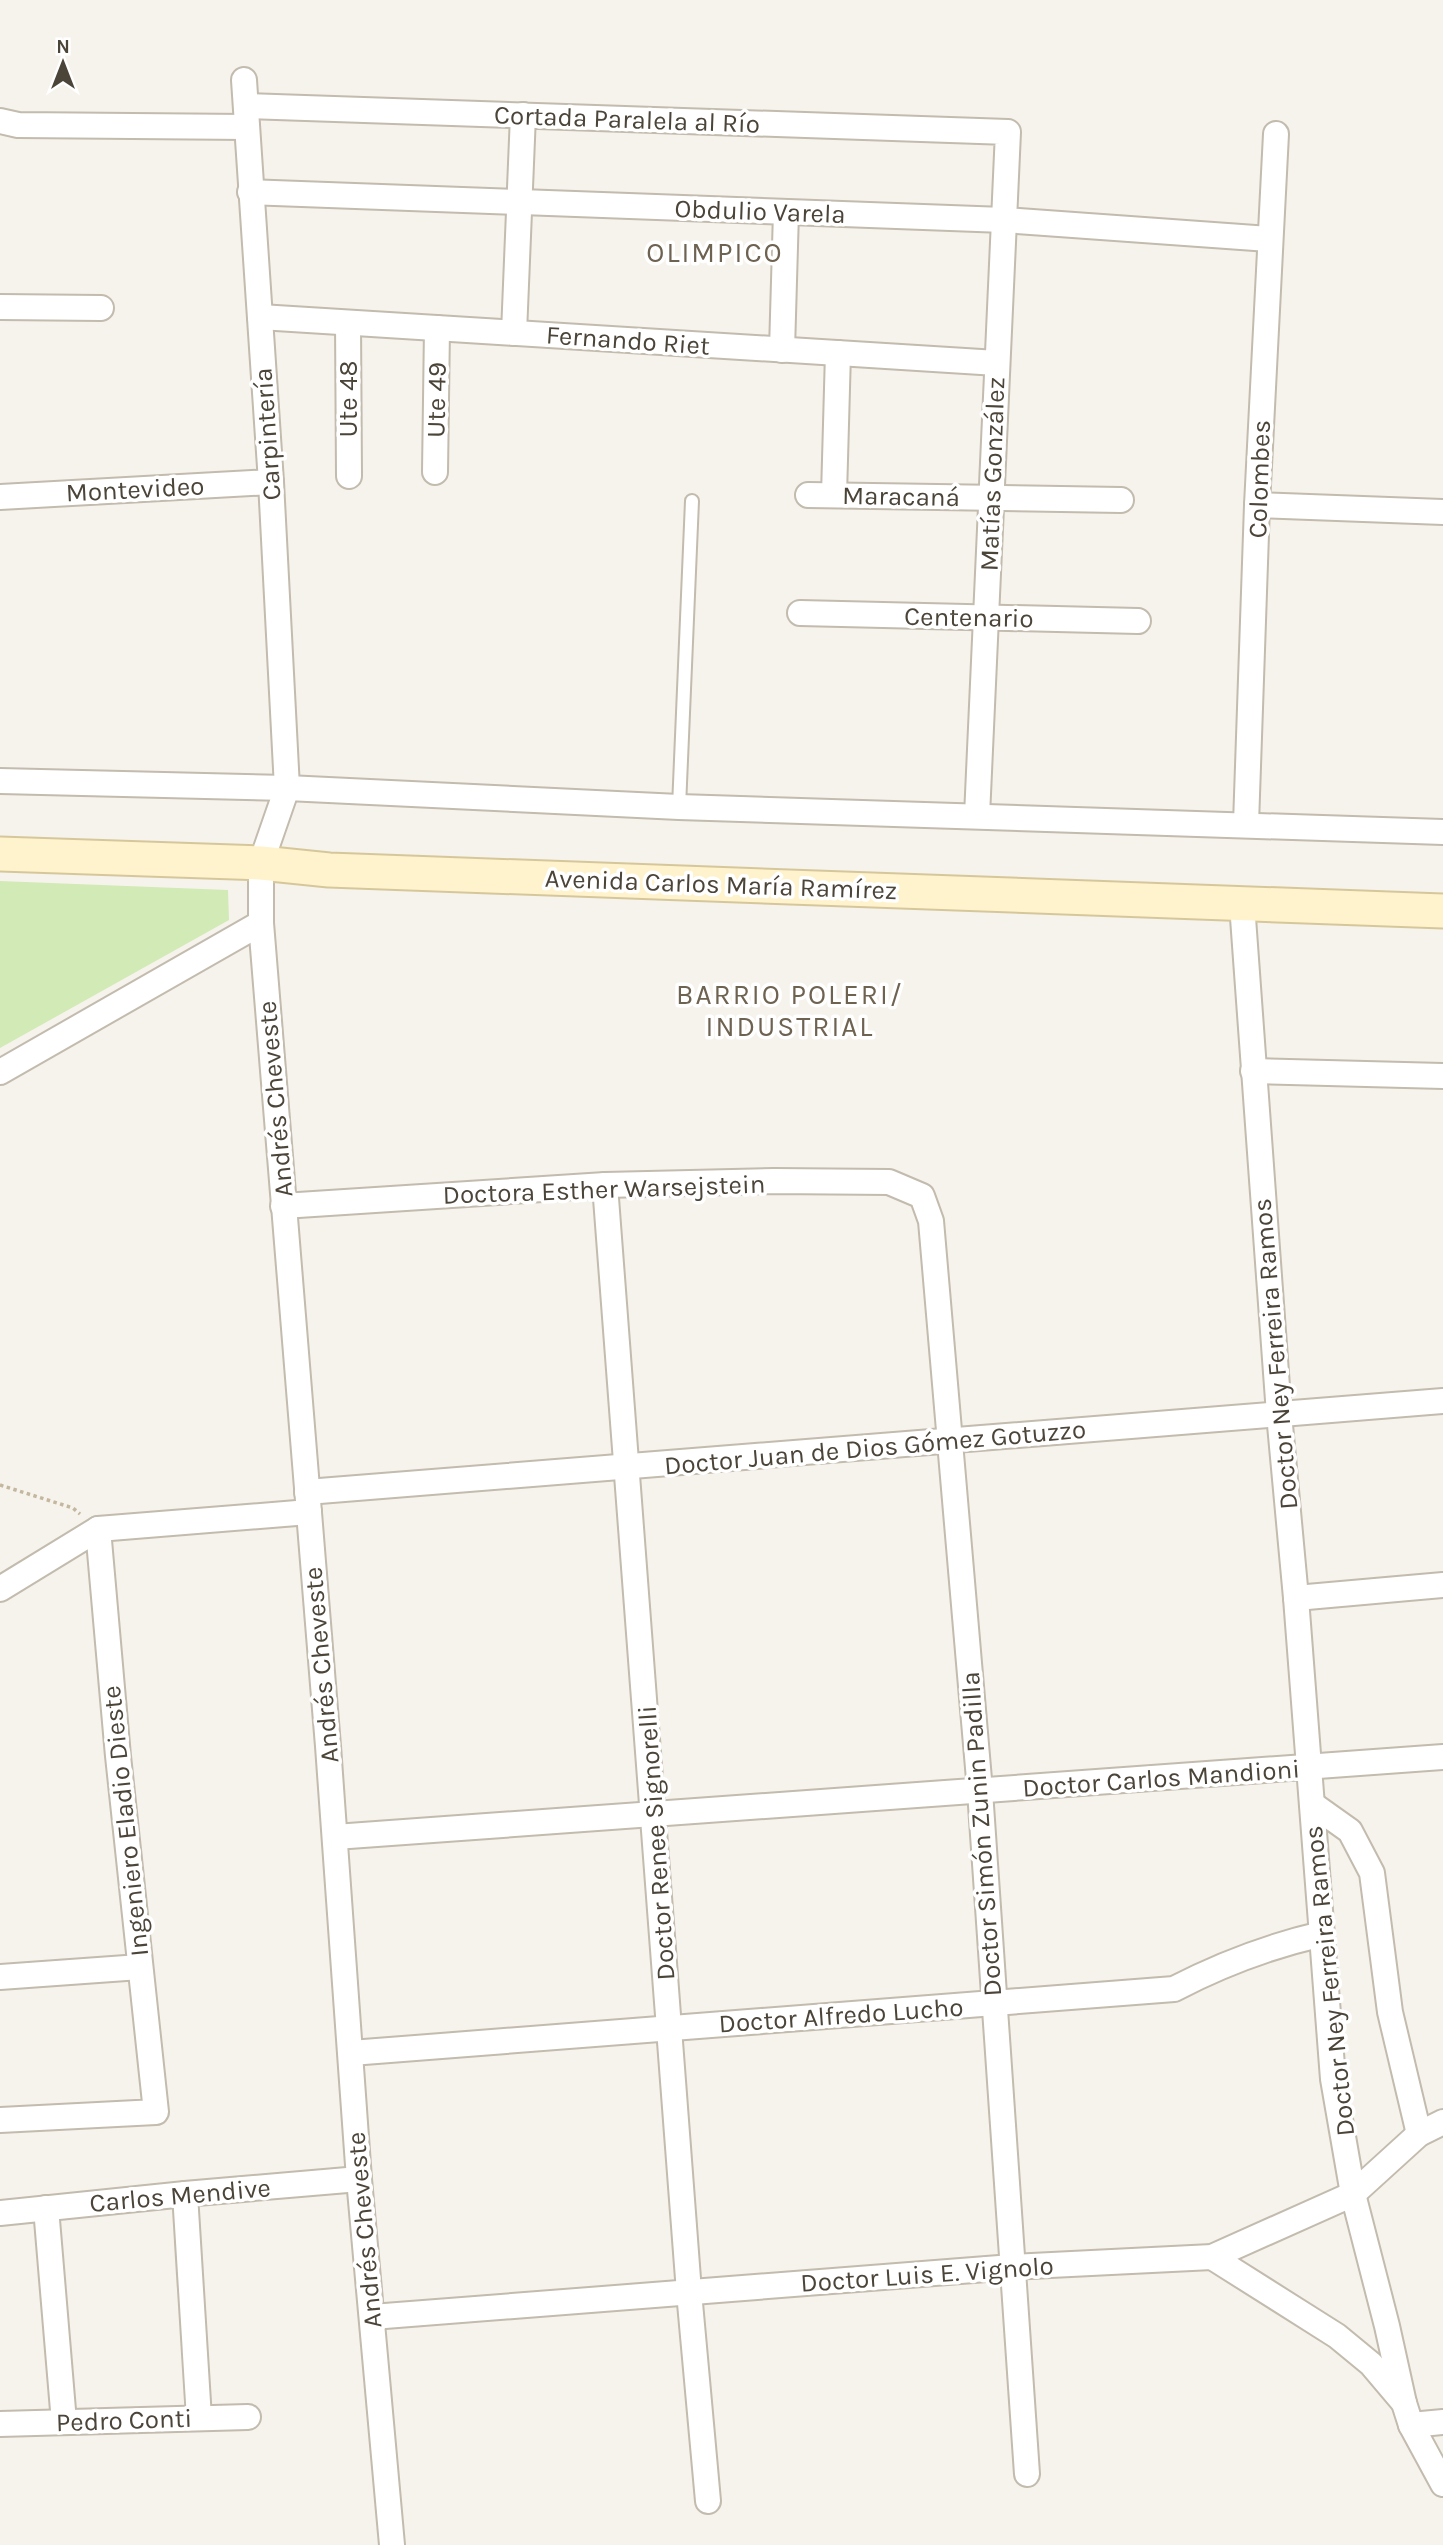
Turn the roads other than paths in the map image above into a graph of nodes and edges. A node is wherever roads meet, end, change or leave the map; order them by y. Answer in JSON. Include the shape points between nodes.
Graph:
{"nodes":[{"id":1,"x":244,"y":80,"type":"dead end"},
{"id":2,"x":523,"y":115,"type":"junction"},
{"id":3,"x":247,"y":116,"type":"junction"},
{"id":4,"x":0,"y":121,"type":"edge"},
{"id":5,"x":1008,"y":132,"type":"joint"},
{"id":6,"x":1276,"y":134,"type":"dead end"},
{"id":7,"x":250,"y":192,"type":"junction"},
{"id":8,"x":519,"y":202,"type":"junction"},
{"id":9,"x":786,"y":212,"type":"junction"},
{"id":10,"x":1004,"y":219,"type":"junction"},
{"id":11,"x":1269,"y":239,"type":"junction"},
{"id":12,"x":0,"y":307,"type":"edge"},
{"id":13,"x":101,"y":308,"type":"dead end"},
{"id":14,"x":260,"y":317,"type":"junction"},
{"id":15,"x":348,"y":323,"type":"junction"},
{"id":16,"x":437,"y":328,"type":"junction"},
{"id":17,"x":514,"y":333,"type":"junction"},
{"id":18,"x":782,"y":350,"type":"junction"},
{"id":19,"x":838,"y":353,"type":"junction"},
{"id":20,"x":997,"y":363,"type":"junction"},
{"id":21,"x":435,"y":472,"type":"dead end"},
{"id":22,"x":349,"y":476,"type":"dead end"},
{"id":23,"x":271,"y":482,"type":"junction"},
{"id":24,"x":808,"y":495,"type":"dead end"},
{"id":25,"x":834,"y":495,"type":"junction"},
{"id":26,"x":0,"y":497,"type":"edge"},
{"id":27,"x":991,"y":498,"type":"junction"},
{"id":28,"x":1121,"y":500,"type":"dead end"},
{"id":29,"x":692,"y":501,"type":"dead end"},
{"id":30,"x":1257,"y":505,"type":"junction"},
{"id":31,"x":1443,"y":512,"type":"edge"},
{"id":32,"x":800,"y":613,"type":"dead end"},
{"id":33,"x":986,"y":617,"type":"junction"},
{"id":34,"x":1138,"y":621,"type":"dead end"},
{"id":35,"x":0,"y":781,"type":"edge"},
{"id":36,"x":287,"y":788,"type":"junction"},
{"id":37,"x":679,"y":807,"type":"junction"},
{"id":38,"x":977,"y":816,"type":"junction"},
{"id":39,"x":1246,"y":824,"type":"junction"},
{"id":40,"x":1443,"y":832,"type":"edge"},
{"id":41,"x":0,"y":854,"type":"edge"},
{"id":42,"x":261,"y":863,"type":"junction"},
{"id":43,"x":1242,"y":904,"type":"junction"},
{"id":44,"x":1443,"y":911,"type":"edge"},
{"id":45,"x":261,"y":923,"type":"junction"},
{"id":46,"x":1253,"y":1071,"type":"junction"},
{"id":47,"x":0,"y":1072,"type":"edge"},
{"id":48,"x":1442,"y":1083,"type":"edge"},
{"id":49,"x":606,"y":1185,"type":"junction"},
{"id":50,"x":922,"y":1196,"type":"joint"},
{"id":51,"x":283,"y":1206,"type":"junction"},
{"id":52,"x":1443,"y":1401,"type":"edge"},
{"id":53,"x":1279,"y":1415,"type":"junction"},
{"id":54,"x":948,"y":1441,"type":"junction"},
{"id":55,"x":628,"y":1466,"type":"junction"},
{"id":56,"x":308,"y":1502,"type":"junction"},
{"id":57,"x":98,"y":1529,"type":"junction"},
{"id":58,"x":1443,"y":1585,"type":"edge"},
{"id":59,"x":0,"y":1589,"type":"edge"},
{"id":60,"x":1296,"y":1598,"type":"junction"},
{"id":61,"x":1443,"y":1757,"type":"edge"},
{"id":62,"x":1308,"y":1767,"type":"junction"},
{"id":63,"x":980,"y":1791,"type":"junction"},
{"id":64,"x":1312,"y":1804,"type":"junction"},
{"id":65,"x":654,"y":1814,"type":"junction"},
{"id":66,"x":335,"y":1837,"type":"junction"},
{"id":67,"x":1322,"y":1934,"type":"junction"},
{"id":68,"x":140,"y":1967,"type":"junction"},
{"id":69,"x":0,"y":1978,"type":"edge"},
{"id":70,"x":994,"y":2003,"type":"junction"},
{"id":71,"x":670,"y":2028,"type":"junction"},
{"id":72,"x":351,"y":2053,"type":"junction"},
{"id":73,"x":0,"y":2120,"type":"edge"},
{"id":74,"x":1443,"y":2122,"type":"edge"},
{"id":75,"x":1419,"y":2134,"type":"junction"},
{"id":76,"x":359,"y":2179,"type":"junction"},
{"id":77,"x":185,"y":2194,"type":"junction"},
{"id":78,"x":1353,"y":2194,"type":"junction"},
{"id":79,"x":46,"y":2208,"type":"junction"},
{"id":80,"x":0,"y":2213,"type":"edge"},
{"id":81,"x":1212,"y":2257,"type":"junction"},
{"id":82,"x":1012,"y":2267,"type":"junction"},
{"id":83,"x":689,"y":2292,"type":"junction"},
{"id":84,"x":372,"y":2317,"type":"junction"},
{"id":85,"x":1407,"y":2414,"type":"junction"},
{"id":86,"x":248,"y":2417,"type":"dead end"},
{"id":87,"x":199,"y":2418,"type":"junction"},
{"id":88,"x":64,"y":2422,"type":"junction"},
{"id":89,"x":1443,"y":2422,"type":"edge"},
{"id":90,"x":0,"y":2424,"type":"edge"},
{"id":91,"x":1027,"y":2474,"type":"dead end"},
{"id":92,"x":1443,"y":2484,"type":"edge"},
{"id":93,"x":709,"y":2501,"type":"dead end"},
{"id":94,"x":392,"y":2545,"type":"edge"}],
"edges":[{"from":1,"to":3,"type":"street","name":"Carpintería"},
{"from":2,"to":3,"type":"street","name":"Cortada Paralela al Río"},
{"from":2,"to":5,"type":"street","name":"Cortada Paralela al Río"},
{"from":2,"to":8,"type":"street"},
{"from":3,"to":4,"type":"street","name":"Cortada Paralela al Río","via":[[18,125]]},
{"from":3,"to":7,"type":"street","name":"Carpintería"},
{"from":5,"to":10,"type":"street","name":"Matías González"},
{"from":6,"to":11,"type":"street","name":"Colombes"},
{"from":7,"to":8,"type":"street","name":"Obdulio Varela"},
{"from":7,"to":14,"type":"street","name":"Carpintería"},
{"from":8,"to":9,"type":"street","name":"Obdulio Varela"},
{"from":8,"to":17,"type":"street"},
{"from":9,"to":10,"type":"street","name":"Obdulio Varela"},
{"from":9,"to":18,"type":"street"},
{"from":10,"to":11,"type":"street","name":"Obdulio Varela"},
{"from":10,"to":20,"type":"street","name":"Matías González"},
{"from":11,"to":30,"type":"street","name":"Colombes"},
{"from":12,"to":13,"type":"street"},
{"from":14,"to":15,"type":"street","name":"Fernando Riet"},
{"from":14,"to":23,"type":"street","name":"Carpintería"},
{"from":15,"to":16,"type":"street","name":"Fernando Riet"},
{"from":15,"to":22,"type":"street","name":"Ute 48"},
{"from":16,"to":17,"type":"street","name":"Fernando Riet"},
{"from":16,"to":21,"type":"street","name":"Ute 49"},
{"from":17,"to":18,"type":"street","name":"Fernando Riet"},
{"from":18,"to":19,"type":"street","name":"Fernando Riet"},
{"from":19,"to":20,"type":"street","name":"Fernando Riet"},
{"from":19,"to":25,"type":"street"},
{"from":20,"to":27,"type":"street","name":"Matías González"},
{"from":23,"to":26,"type":"street","name":"Montevideo"},
{"from":23,"to":36,"type":"street","name":"Carpintería"},
{"from":24,"to":25,"type":"street","name":"Maracaná"},
{"from":25,"to":27,"type":"street","name":"Maracaná"},
{"from":27,"to":28,"type":"street","name":"Maracaná"},
{"from":27,"to":33,"type":"street","name":"Matías González"},
{"from":29,"to":37,"type":"lane"},
{"from":30,"to":31,"type":"street"},
{"from":30,"to":39,"type":"street","name":"Colombes"},
{"from":32,"to":33,"type":"street","name":"Centenario"},
{"from":33,"to":34,"type":"street","name":"Centenario"},
{"from":33,"to":38,"type":"street","name":"Matías González"},
{"from":35,"to":36,"type":"street"},
{"from":36,"to":37,"type":"street"},
{"from":36,"to":42,"type":"street","name":"Andrés Cheveste"},
{"from":37,"to":38,"type":"street"},
{"from":38,"to":39,"type":"street"},
{"from":39,"to":40,"type":"street"},
{"from":41,"to":42,"type":"street","name":"Avenida Carlos María Ramírez"},
{"from":42,"to":43,"type":"street","name":"Avenida Carlos María Ramírez","via":[[329,870]]},
{"from":42,"to":45,"type":"street","name":"Andrés Cheveste"},
{"from":43,"to":44,"type":"street","name":"Avenida Carlos María Ramírez"},
{"from":43,"to":46,"type":"street","name":"Doctor Ney Ferreira Ramos"},
{"from":45,"to":47,"type":"street"},
{"from":45,"to":51,"type":"street","name":"Andrés Cheveste"},
{"from":46,"to":48,"type":"street"},
{"from":46,"to":53,"type":"street","name":"Doctor Ney Ferreira Ramos"},
{"from":49,"to":50,"type":"street","name":"Doctora Esther Warsejstein","via":[[889,1182]]},
{"from":49,"to":51,"type":"street","name":"Doctora Esther Warsejstein"},
{"from":49,"to":55,"type":"street","name":"Doctor Renee Signorelli"},
{"from":50,"to":54,"type":"street","name":"Doctor Simón Zunin Padilla","via":[[931,1222]]},
{"from":51,"to":56,"type":"street","name":"Andrés Cheveste"},
{"from":52,"to":53,"type":"street","name":"Doctor Juan de Dios Gómez Gotuzzo"},
{"from":53,"to":54,"type":"street","name":"Doctor Juan de Dios Gómez Gotuzzo"},
{"from":53,"to":60,"type":"street","name":"Doctor Ney Ferreira Ramos"},
{"from":54,"to":55,"type":"street","name":"Doctor Juan de Dios Gómez Gotuzzo"},
{"from":54,"to":63,"type":"street","name":"Doctor Simón Zunin Padilla"},
{"from":55,"to":56,"type":"street","name":"Doctor Juan de Dios Gómez Gotuzzo"},
{"from":55,"to":65,"type":"street","name":"Doctor Renee Signorelli"},
{"from":56,"to":57,"type":"street","name":"Doctor Juan de Dios Gómez Gotuzzo"},
{"from":56,"to":66,"type":"street","name":"Andrés Cheveste"},
{"from":57,"to":59,"type":"street"},
{"from":57,"to":68,"type":"street","name":"Ingeniero Eladio Dieste"},
{"from":58,"to":60,"type":"street"},
{"from":60,"to":62,"type":"street","name":"Doctor Ney Ferreira Ramos"},
{"from":61,"to":62,"type":"street","name":"Doctor Carlos Mandioni"},
{"from":62,"to":63,"type":"street","name":"Doctor Carlos Mandioni"},
{"from":62,"to":64,"type":"street","name":"Doctor Ney Ferreira Ramos"},
{"from":63,"to":65,"type":"street","name":"Doctor Carlos Mandioni"},
{"from":63,"to":70,"type":"street","name":"Doctor Simón Zunin Padilla"},
{"from":64,"to":67,"type":"street","name":"Doctor Ney Ferreira Ramos"},
{"from":64,"to":75,"type":"street","name":"Doctor Ney Ferreira Ramos","via":[[1350,1831],[1373,1873],[1390,2012]]},
{"from":65,"to":66,"type":"street","name":"Doctor Carlos Mandioni"},
{"from":65,"to":71,"type":"street","name":"Doctor Renee Signorelli"},
{"from":66,"to":72,"type":"street","name":"Andrés Cheveste"},
{"from":67,"to":70,"type":"street","name":"Doctor Alfredo Lucho","via":[[1214,1968],[1174,1989]]},
{"from":67,"to":78,"type":"street","name":"Doctor Ney Ferreira Ramos","via":[[1333,2079]]},
{"from":68,"to":69,"type":"street"},
{"from":68,"to":73,"type":"street","name":"Ingeniero Eladio Dieste","via":[[156,2112]]},
{"from":70,"to":71,"type":"street","name":"Doctor Alfredo Lucho"},
{"from":70,"to":82,"type":"street","name":"Doctor Simón Zunin Padilla"},
{"from":71,"to":72,"type":"street","name":"Doctor Alfredo Lucho"},
{"from":71,"to":83,"type":"street","name":"Doctor Renee Signorelli"},
{"from":72,"to":76,"type":"street","name":"Andrés Cheveste"},
{"from":74,"to":75,"type":"street","name":"Doctor Luis E. Vignolo"},
{"from":75,"to":78,"type":"street","name":"Doctor Luis E. Vignolo"},
{"from":76,"to":77,"type":"street","name":"Carlos Mendive"},
{"from":76,"to":84,"type":"street","name":"Andrés Cheveste"},
{"from":77,"to":79,"type":"street","name":"Carlos Mendive"},
{"from":77,"to":87,"type":"street"},
{"from":78,"to":81,"type":"street","name":"Doctor Luis E. Vignolo"},
{"from":78,"to":85,"type":"street","name":"Doctor Ney Ferreira Ramos"},
{"from":79,"to":80,"type":"street","name":"Carlos Mendive"},
{"from":79,"to":88,"type":"street"},
{"from":81,"to":82,"type":"street","name":"Doctor Luis E. Vignolo"},
{"from":81,"to":85,"type":"street","via":[[1337,2336],[1371,2364]]},
{"from":82,"to":83,"type":"street","name":"Doctor Luis E. Vignolo"},
{"from":82,"to":91,"type":"street","name":"Doctor Simón Zunin Padilla"},
{"from":83,"to":84,"type":"street","name":"Doctor Luis E. Vignolo"},
{"from":83,"to":93,"type":"street","name":"Doctor Renee Signorelli"},
{"from":84,"to":94,"type":"street","name":"Andrés Cheveste"},
{"from":85,"to":89,"type":"street"},
{"from":85,"to":92,"type":"street"},
{"from":86,"to":87,"type":"street","name":"Pedro Conti"},
{"from":87,"to":88,"type":"street","name":"Pedro Conti"},
{"from":88,"to":90,"type":"street","name":"Pedro Conti"}]}
